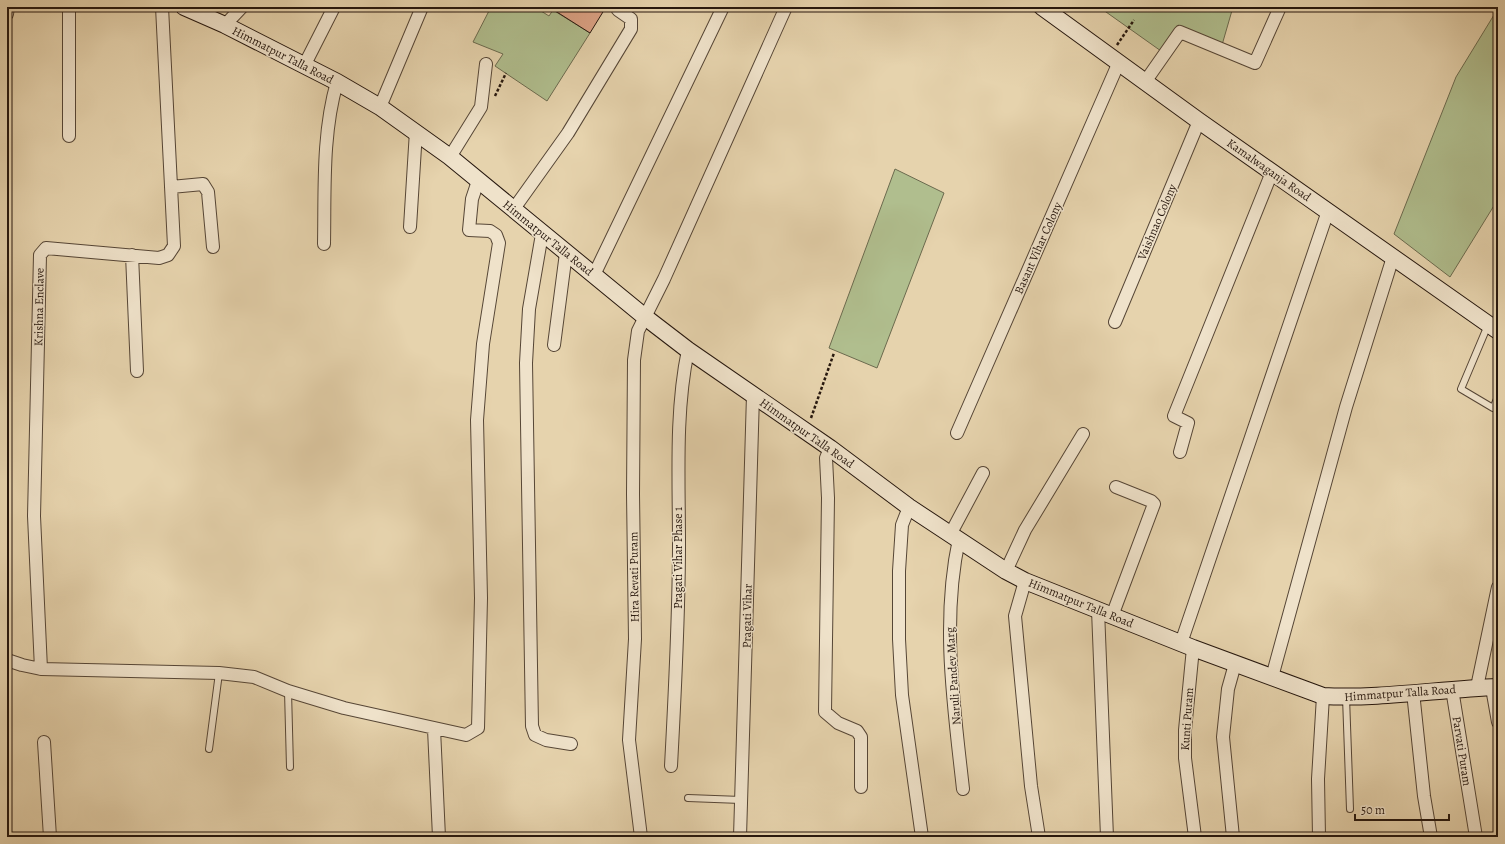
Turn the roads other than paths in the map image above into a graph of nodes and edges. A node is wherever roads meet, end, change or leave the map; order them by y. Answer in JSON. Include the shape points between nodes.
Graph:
{"nodes":[{"id":1,"x":8,"y":7,"type":"edge"},
{"id":2,"x":69,"y":7,"type":"edge"},
{"id":3,"x":162,"y":7,"type":"edge"},
{"id":4,"x":184,"y":7,"type":"edge"},
{"id":5,"x":242,"y":7,"type":"edge"},
{"id":6,"x":334,"y":7,"type":"edge"},
{"id":7,"x":422,"y":7,"type":"edge"},
{"id":8,"x":619,"y":7,"type":"edge"},
{"id":9,"x":723,"y":7,"type":"edge"},
{"id":10,"x":786,"y":7,"type":"edge"},
{"id":11,"x":1042,"y":7,"type":"edge"},
{"id":12,"x":1280,"y":7,"type":"edge"},
{"id":13,"x":7,"y":14,"type":"edge"},
{"id":14,"x":224,"y":25,"type":"junction"},
{"id":15,"x":1114,"y":59,"type":"junction"},
{"id":16,"x":486,"y":64,"type":"dead end"},
{"id":17,"x":304,"y":66,"type":"junction"},
{"id":18,"x":337,"y":82,"type":"junction"},
{"id":19,"x":1145,"y":82,"type":"junction"},
{"id":20,"x":380,"y":107,"type":"junction"},
{"id":21,"x":1199,"y":121,"type":"junction"},
{"id":22,"x":416,"y":131,"type":"junction"},
{"id":23,"x":69,"y":136,"type":"dead end"},
{"id":24,"x":450,"y":157,"type":"junction"},
{"id":25,"x":1272,"y":172,"type":"junction"},
{"id":26,"x":478,"y":181,"type":"junction"},
{"id":27,"x":171,"y":187,"type":"junction"},
{"id":28,"x":513,"y":210,"type":"junction"},
{"id":29,"x":1328,"y":211,"type":"junction"},
{"id":30,"x":410,"y":227,"type":"dead end"},
{"id":31,"x":542,"y":234,"type":"junction"},
{"id":32,"x":324,"y":244,"type":"dead end"},
{"id":33,"x":213,"y":247,"type":"dead end"},
{"id":34,"x":566,"y":252,"type":"junction"},
{"id":35,"x":132,"y":255,"type":"junction"},
{"id":36,"x":1393,"y":257,"type":"junction"},
{"id":37,"x":594,"y":275,"type":"junction"},
{"id":38,"x":645,"y":317,"type":"junction"},
{"id":39,"x":1115,"y":322,"type":"dead end"},
{"id":40,"x":1493,"y":328,"type":"edge"},
{"id":41,"x":554,"y":345,"type":"dead end"},
{"id":42,"x":688,"y":350,"type":"junction"},
{"id":43,"x":137,"y":371,"type":"dead end"},
{"id":44,"x":753,"y":395,"type":"junction"},
{"id":45,"x":1498,"y":397,"type":"edge"},
{"id":46,"x":957,"y":433,"type":"dead end"},
{"id":47,"x":1083,"y":434,"type":"dead end"},
{"id":48,"x":830,"y":448,"type":"junction"},
{"id":49,"x":1180,"y":452,"type":"dead end"},
{"id":50,"x":983,"y":473,"type":"dead end"},
{"id":51,"x":1116,"y":487,"type":"dead end"},
{"id":52,"x":909,"y":507,"type":"junction"},
{"id":53,"x":955,"y":536,"type":"junction"},
{"id":54,"x":1006,"y":570,"type":"junction"},
{"id":55,"x":1025,"y":581,"type":"junction"},
{"id":56,"x":1498,"y":587,"type":"edge"},
{"id":57,"x":1098,"y":610,"type":"junction"},
{"id":58,"x":1112,"y":616,"type":"junction"},
{"id":59,"x":1187,"y":646,"type":"junction"},
{"id":60,"x":7,"y":660,"type":"edge"},
{"id":61,"x":1235,"y":664,"type":"junction"},
{"id":62,"x":42,"y":669,"type":"junction"},
{"id":63,"x":219,"y":673,"type":"junction"},
{"id":64,"x":1272,"y":677,"type":"junction"},
{"id":65,"x":1489,"y":688,"type":"edge"},
{"id":66,"x":1452,"y":689,"type":"junction"},
{"id":67,"x":288,"y":691,"type":"junction"},
{"id":68,"x":1413,"y":692,"type":"junction"},
{"id":69,"x":1323,"y":696,"type":"junction"},
{"id":70,"x":1346,"y":697,"type":"junction"},
{"id":71,"x":1498,"y":722,"type":"edge"},
{"id":72,"x":434,"y":728,"type":"junction"},
{"id":73,"x":44,"y":742,"type":"dead end"},
{"id":74,"x":571,"y":744,"type":"dead end"},
{"id":75,"x":209,"y":749,"type":"dead end"},
{"id":76,"x":672,"y":766,"type":"dead end"},
{"id":77,"x":290,"y":767,"type":"dead end"},
{"id":78,"x":861,"y":787,"type":"dead end"},
{"id":79,"x":963,"y":789,"type":"dead end"},
{"id":80,"x":688,"y":798,"type":"dead end"},
{"id":81,"x":741,"y":800,"type":"junction"},
{"id":82,"x":1350,"y":810,"type":"dead end"},
{"id":83,"x":50,"y":837,"type":"edge"},
{"id":84,"x":439,"y":837,"type":"edge"},
{"id":85,"x":641,"y":837,"type":"edge"},
{"id":86,"x":740,"y":837,"type":"edge"},
{"id":87,"x":922,"y":837,"type":"edge"},
{"id":88,"x":1038,"y":837,"type":"edge"},
{"id":89,"x":1107,"y":837,"type":"edge"},
{"id":90,"x":1195,"y":837,"type":"edge"},
{"id":91,"x":1233,"y":837,"type":"edge"},
{"id":92,"x":1320,"y":837,"type":"edge"},
{"id":93,"x":1431,"y":837,"type":"edge"},
{"id":94,"x":1476,"y":837,"type":"edge"}],
"edges":[{"from":1,"to":13,"type":"street"},
{"from":2,"to":23,"type":"street"},
{"from":3,"to":27,"type":"street","name":"Krishna Enclave"},
{"from":4,"to":14,"type":"street","name":"Himmatpur Talla Road"},
{"from":5,"to":14,"type":"street"},
{"from":6,"to":17,"type":"street"},
{"from":7,"to":20,"type":"street"},
{"from":8,"to":28,"type":"street","via":[[618,10],[631,19],[631,29],[568,134]]},
{"from":9,"to":37,"type":"street"},
{"from":10,"to":38,"type":"street","name":"Hira Revati Puram"},
{"from":11,"to":15,"type":"street","name":"Kamalwaganja Road"},
{"from":12,"to":19,"type":"street","via":[[1255,63],[1180,32]]},
{"from":14,"to":17,"type":"street","name":"Himmatpur Talla Road"},
{"from":15,"to":19,"type":"street","name":"Kamalwaganja Road"},
{"from":15,"to":46,"type":"street","name":"Basant Vihar Colony"},
{"from":16,"to":24,"type":"street","via":[[481,107]]},
{"from":17,"to":18,"type":"street","name":"Himmatpur Talla Road"},
{"from":18,"to":20,"type":"street","name":"Himmatpur Talla Road"},
{"from":18,"to":32,"type":"street","via":[[331,102],[326,140]]},
{"from":19,"to":21,"type":"street","name":"Kamalwaganja Road"},
{"from":20,"to":22,"type":"street","name":"Himmatpur Talla Road"},
{"from":21,"to":25,"type":"street","name":"Kamalwaganja Road"},
{"from":21,"to":39,"type":"street","name":"Vaishnao Colony"},
{"from":22,"to":24,"type":"street","name":"Himmatpur Talla Road"},
{"from":22,"to":30,"type":"street"},
{"from":24,"to":26,"type":"street","name":"Himmatpur Talla Road"},
{"from":25,"to":29,"type":"street","name":"Kamalwaganja Road"},
{"from":25,"to":49,"type":"street","via":[[1174,416],[1188,423]]},
{"from":26,"to":28,"type":"street","name":"Himmatpur Talla Road"},
{"from":26,"to":72,"type":"street","via":[[472,198],[469,230],[490,231],[496,235],[499,242],[483,344],[477,420],[481,598],[478,728],[466,734]]},
{"from":27,"to":33,"type":"street","via":[[203,184],[208,192]]},
{"from":27,"to":35,"type":"street","name":"Krishna Enclave","via":[[174,246],[168,255],[159,258]]},
{"from":28,"to":31,"type":"street","name":"Himmatpur Talla Road"},
{"from":29,"to":36,"type":"street","name":"Kamalwaganja Road"},
{"from":29,"to":59,"type":"street","name":"Kunti Puram"},
{"from":31,"to":34,"type":"street","name":"Himmatpur Talla Road"},
{"from":31,"to":74,"type":"street","via":[[529,309],[526,363],[532,726],[535,735],[546,740]]},
{"from":34,"to":37,"type":"street","name":"Himmatpur Talla Road"},
{"from":34,"to":41,"type":"street"},
{"from":35,"to":43,"type":"street"},
{"from":35,"to":62,"type":"street","name":"Krishna Enclave","via":[[46,248],[40,255],[34,516]]},
{"from":36,"to":40,"type":"street","name":"Kamalwaganja Road"},
{"from":36,"to":64,"type":"street","via":[[1344,414]]},
{"from":37,"to":38,"type":"street","name":"Himmatpur Talla Road"},
{"from":38,"to":42,"type":"street","name":"Himmatpur Talla Road"},
{"from":38,"to":85,"type":"street","name":"Hira Revati Puram","via":[[638,331],[634,360],[635,639],[629,740]]},
{"from":40,"to":45,"type":"lane","via":[[1461,389],[1493,408]]},
{"from":42,"to":44,"type":"street","name":"Himmatpur Talla Road"},
{"from":42,"to":76,"type":"street","name":"Pragati Vihar Phase 1","via":[[683,373],[680,422],[678,639]]},
{"from":44,"to":48,"type":"street","name":"Himmatpur Talla Road"},
{"from":44,"to":81,"type":"street","name":"Pragati Vihar"},
{"from":47,"to":54,"type":"street","via":[[1025,530]]},
{"from":48,"to":52,"type":"street","name":"Himmatpur Talla Road"},
{"from":48,"to":78,"type":"street","via":[[826,458],[828,498],[825,712],[838,723],[857,730],[861,737]]},
{"from":50,"to":53,"type":"street"},
{"from":51,"to":58,"type":"street","via":[[1154,504]]},
{"from":52,"to":53,"type":"street","name":"Himmatpur Talla Road"},
{"from":52,"to":87,"type":"street","via":[[902,525],[899,639],[902,695]]},
{"from":53,"to":54,"type":"street","name":"Himmatpur Talla Road"},
{"from":53,"to":79,"type":"street","name":"Naruli Pandev Marg","via":[[949,633]]},
{"from":54,"to":55,"type":"street","name":"Himmatpur Talla Road"},
{"from":55,"to":57,"type":"street","name":"Himmatpur Talla Road"},
{"from":55,"to":88,"type":"street","via":[[1015,616]]},
{"from":56,"to":65,"type":"street"},
{"from":57,"to":58,"type":"street","name":"Himmatpur Talla Road"},
{"from":57,"to":89,"type":"street"},
{"from":58,"to":59,"type":"street","name":"Himmatpur Talla Road"},
{"from":59,"to":61,"type":"street","name":"Himmatpur Talla Road"},
{"from":59,"to":90,"type":"street","name":"Kunti Puram","via":[[1185,758]]},
{"from":60,"to":62,"type":"street"},
{"from":61,"to":64,"type":"street","name":"Himmatpur Talla Road"},
{"from":61,"to":91,"type":"street","via":[[1228,689],[1223,737]]},
{"from":62,"to":63,"type":"street"},
{"from":63,"to":67,"type":"street","via":[[254,677]]},
{"from":63,"to":75,"type":"lane"},
{"from":64,"to":69,"type":"street","name":"Himmatpur Talla Road"},
{"from":65,"to":66,"type":"street","name":"Himmatpur Talla Road"},
{"from":65,"to":71,"type":"street"},
{"from":66,"to":68,"type":"street","name":"Himmatpur Talla Road"},
{"from":66,"to":94,"type":"street","name":"Parvati Puram"},
{"from":67,"to":72,"type":"street","via":[[344,708]]},
{"from":67,"to":77,"type":"lane"},
{"from":68,"to":70,"type":"street","name":"Himmatpur Talla Road"},
{"from":68,"to":93,"type":"street"},
{"from":69,"to":70,"type":"street","name":"Himmatpur Talla Road"},
{"from":69,"to":92,"type":"street","via":[[1318,779]]},
{"from":70,"to":82,"type":"lane"},
{"from":72,"to":84,"type":"street"},
{"from":73,"to":83,"type":"street"},
{"from":80,"to":81,"type":"lane"},
{"from":81,"to":86,"type":"street","name":"Pragati Vihar"}]}
